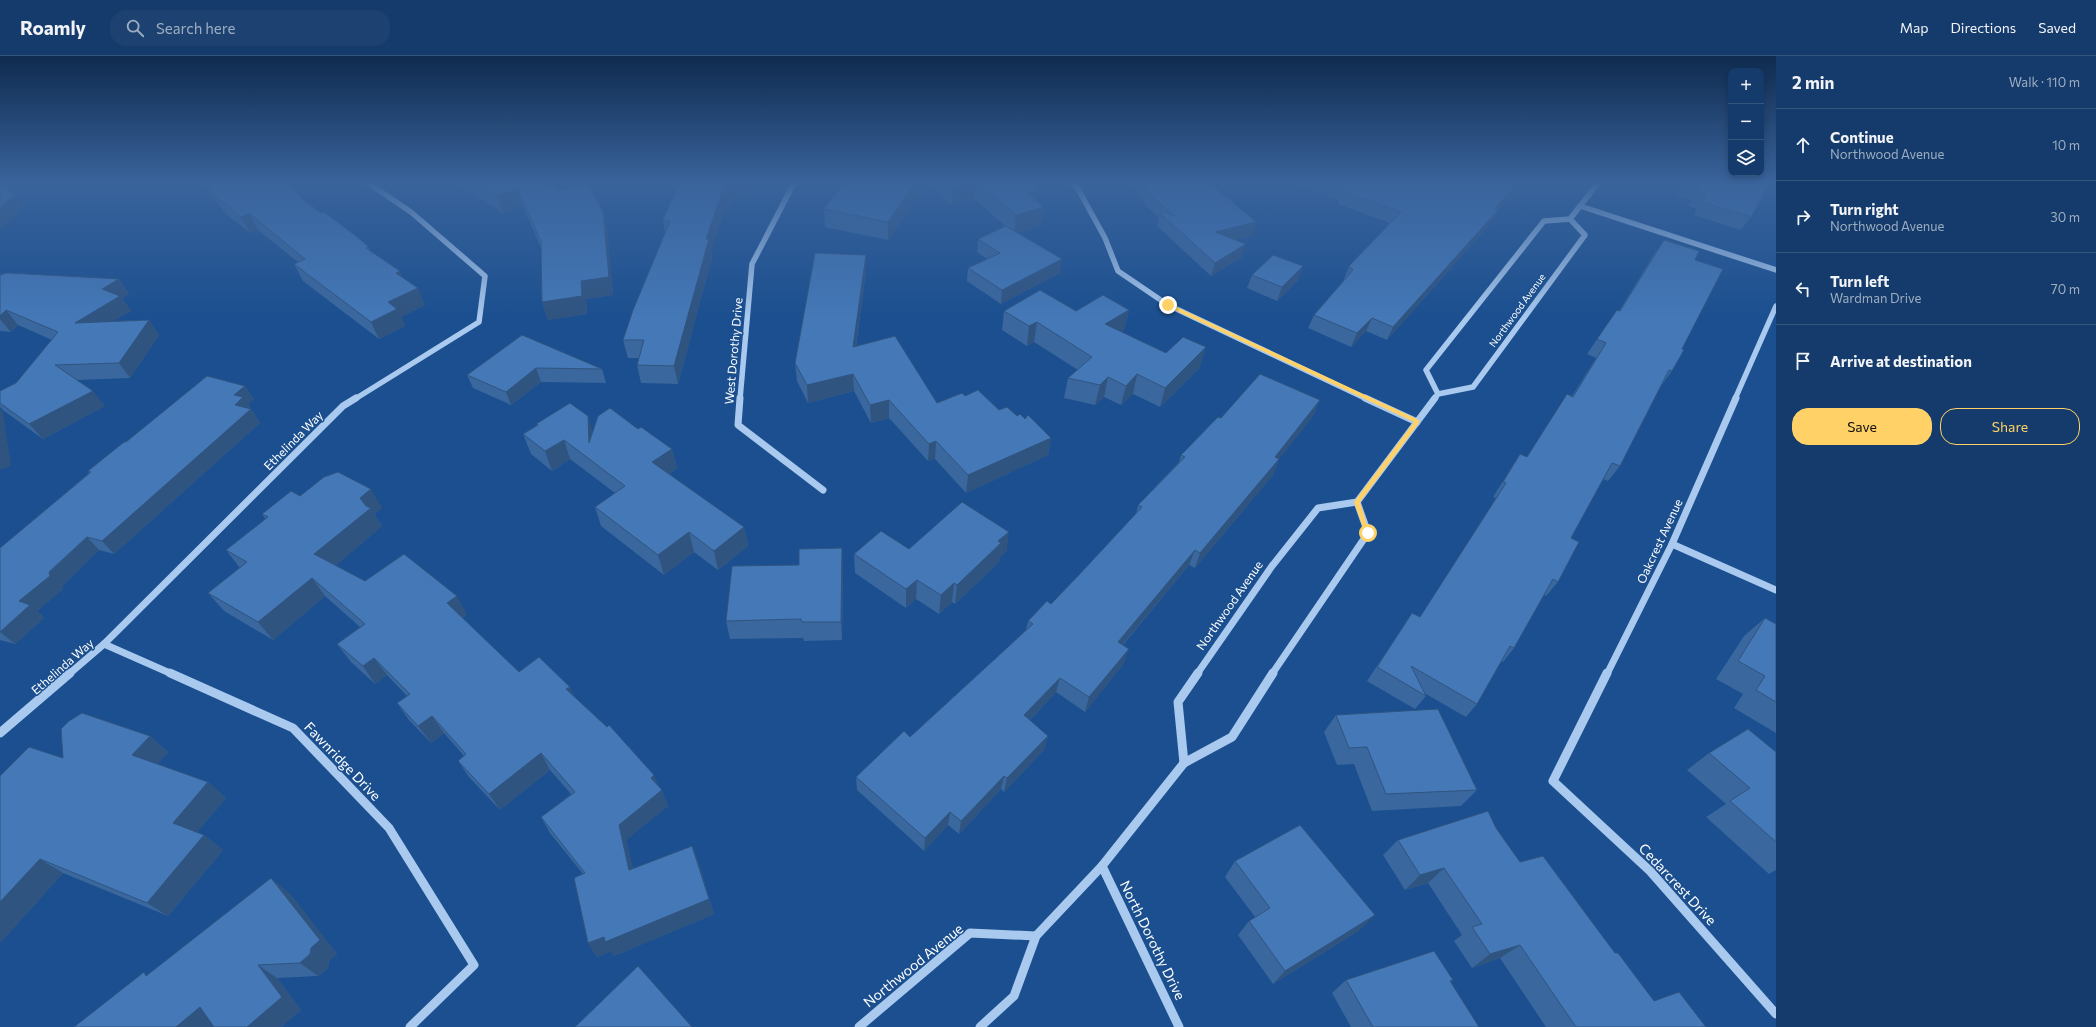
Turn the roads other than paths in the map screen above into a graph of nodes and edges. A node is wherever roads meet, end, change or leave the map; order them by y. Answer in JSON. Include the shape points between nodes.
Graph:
{"nodes":[{"id":1,"x":430,"y":228,"type":"edge"},
{"id":2,"x":771,"y":228,"type":"edge"},
{"id":3,"x":1100,"y":228,"type":"edge"},
{"id":4,"x":1538,"y":228,"type":"edge"},
{"id":5,"x":1579,"y":228,"type":"edge"},
{"id":6,"x":1648,"y":228,"type":"edge"},
{"id":7,"x":1776,"y":270,"type":"edge"},
{"id":8,"x":1776,"y":306,"type":"edge"},
{"id":9,"x":1438,"y":394,"type":"junction"},
{"id":10,"x":1417,"y":422,"type":"junction"},
{"id":11,"x":823,"y":490,"type":"dead end"},
{"id":12,"x":1357,"y":502,"type":"junction"},
{"id":13,"x":1672,"y":544,"type":"junction"},
{"id":14,"x":1776,"y":590,"type":"edge"},
{"id":15,"x":104,"y":644,"type":"junction"},
{"id":16,"x":0,"y":733,"type":"edge"},
{"id":17,"x":1184,"y":764,"type":"junction"},
{"id":18,"x":1553,"y":781,"type":"joint"},
{"id":19,"x":1102,"y":866,"type":"junction"},
{"id":20,"x":1036,"y":936,"type":"junction"},
{"id":21,"x":1776,"y":1014,"type":"edge"},
{"id":22,"x":410,"y":1027,"type":"edge"},
{"id":23,"x":859,"y":1027,"type":"edge"},
{"id":24,"x":980,"y":1027,"type":"edge"},
{"id":25,"x":1179,"y":1027,"type":"edge"}],
"edges":[{"from":1,"to":15,"type":"street","name":"Ethelinda Way","via":[[485,276],[479,322],[343,406]]},
{"from":2,"to":11,"type":"street","name":"West Dorothy Drive","via":[[752,264],[738,425]]},
{"from":3,"to":10,"type":"street","via":[[1118,271],[1168,305]]},
{"from":4,"to":9,"type":"street","via":[[1426,370]]},
{"from":5,"to":9,"type":"street","name":"Northwood Avenue","via":[[1586,235],[1474,387]]},
{"from":6,"to":7,"type":"street"},
{"from":8,"to":13,"type":"street","name":"Oakcrest Avenue"},
{"from":9,"to":10,"type":"street"},
{"from":10,"to":12,"type":"street"},
{"from":12,"to":17,"type":"street","via":[[1368,533],[1232,736]]},
{"from":12,"to":17,"type":"street","name":"Northwood Avenue","via":[[1318,508],[1272,566],[1178,702]]},
{"from":13,"to":14,"type":"street"},
{"from":13,"to":18,"type":"street","name":"Oakcrest Avenue"},
{"from":15,"to":16,"type":"street","name":"Ethelinda Way"},
{"from":15,"to":22,"type":"street","name":"Fawnridge Drive","via":[[293,728],[389,828],[474,965]]},
{"from":17,"to":19,"type":"street"},
{"from":18,"to":21,"type":"street","name":"Cedarcrest Drive","via":[[1650,871]]},
{"from":19,"to":20,"type":"street"},
{"from":19,"to":25,"type":"street","name":"North Dorothy Drive"},
{"from":20,"to":23,"type":"street","name":"Northwood Avenue","via":[[970,933]]},
{"from":20,"to":24,"type":"street","via":[[1014,996]]}]}
